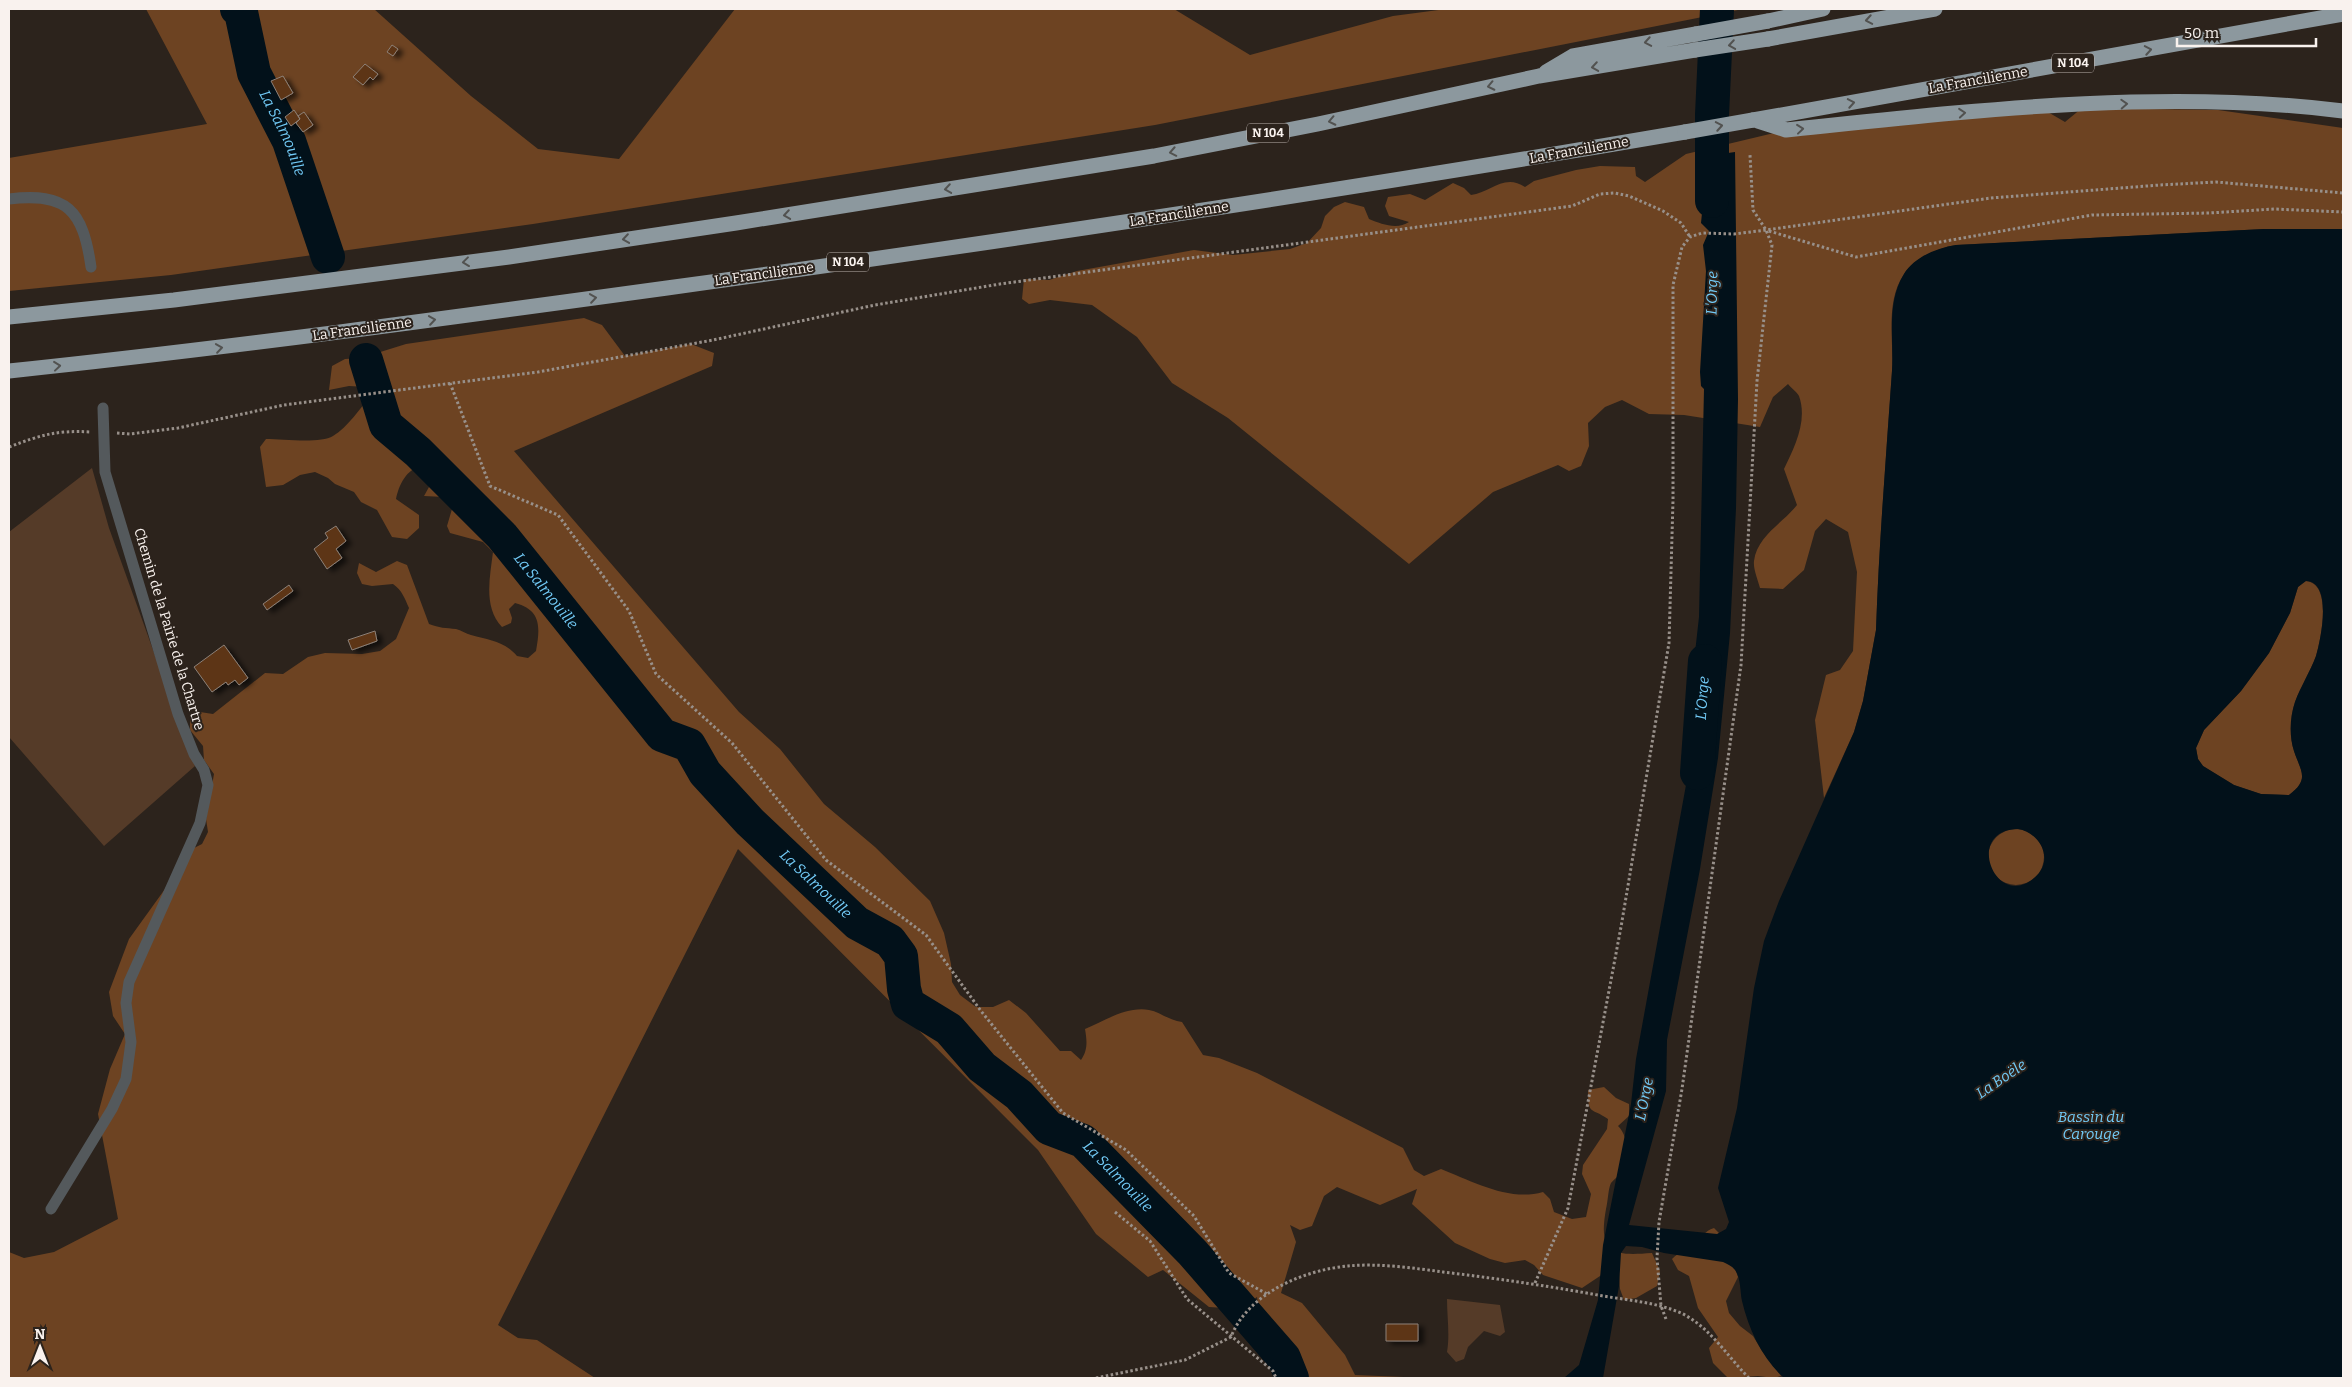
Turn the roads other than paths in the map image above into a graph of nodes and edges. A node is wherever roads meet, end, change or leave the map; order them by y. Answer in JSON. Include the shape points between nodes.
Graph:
{"nodes":[{"id":1,"x":1823,"y":9,"type":"edge"},
{"id":2,"x":1935,"y":9,"type":"edge"},
{"id":3,"x":2343,"y":14,"type":"edge"},
{"id":4,"x":1539,"y":76,"type":"junction"},
{"id":5,"x":2343,"y":111,"type":"edge"},
{"id":6,"x":1753,"y":120,"type":"junction"},
{"id":7,"x":9,"y":199,"type":"edge"},
{"id":8,"x":91,"y":267,"type":"dead end"},
{"id":9,"x":9,"y":317,"type":"edge"},
{"id":10,"x":9,"y":371,"type":"edge"},
{"id":11,"x":103,"y":408,"type":"dead end"},
{"id":12,"x":51,"y":1209,"type":"dead end"}],
"edges":[{"from":1,"to":4,"type":"highway","one_way":true,"bridge":true,"via":[[1573,56]]},
{"from":2,"to":4,"type":"highway","number":"N 104","one_way":true,"bridge":true},
{"from":6,"to":3,"type":"highway","name":"La Francilienne","number":"N 104","one_way":true},
{"from":4,"to":9,"type":"highway","number":"N 104","one_way":true,"via":[[1154,156],[746,222],[509,257],[174,300]]},
{"from":6,"to":5,"type":"highway","one_way":true,"via":[[1786,130],[1991,110],[2161,102],[2233,102]]},
{"from":10,"to":6,"type":"highway","name":"La Francilienne","number":"N 104","one_way":true,"bridge":true,"via":[[190,352],[1068,231],[1398,181]]},
{"from":7,"to":8,"type":"lane","via":[[52,198],[68,208],[78,220],[88,242]]},
{"from":11,"to":12,"type":"lane","name":"Chemin de la Pairie de la Chartre","via":[[105,472],[178,714],[208,785],[200,823],[129,982],[126,1002],[131,1042],[126,1079],[112,1109]]}]}
